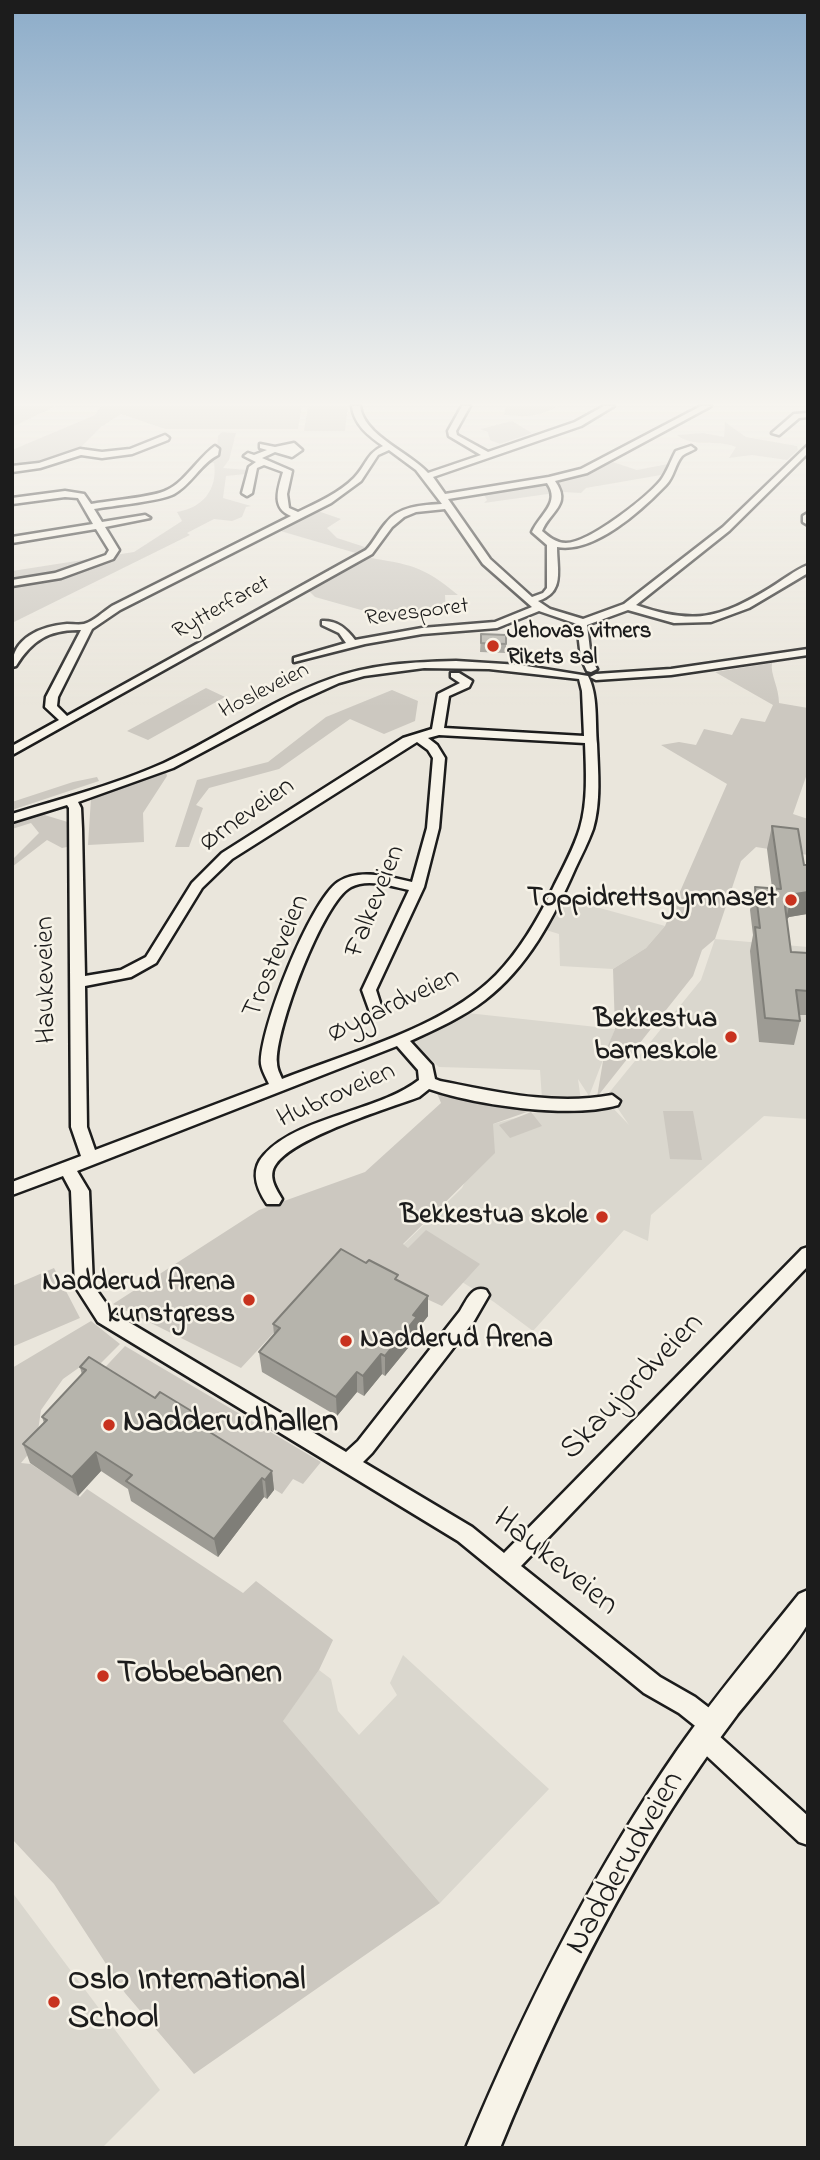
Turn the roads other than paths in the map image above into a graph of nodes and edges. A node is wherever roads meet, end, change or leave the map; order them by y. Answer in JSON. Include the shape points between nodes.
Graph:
{"nodes":[{"id":1,"x":89,"y":507,"type":"edge"},
{"id":2,"x":283,"y":507,"type":"edge"},
{"id":3,"x":315,"y":507,"type":"edge"},
{"id":4,"x":427,"y":507,"type":"edge"},
{"id":5,"x":447,"y":507,"type":"edge"},
{"id":6,"x":554,"y":507,"type":"edge"},
{"id":7,"x":634,"y":507,"type":"edge"},
{"id":8,"x":748,"y":507,"type":"edge"},
{"id":9,"x":299,"y":516,"type":"junction"},
{"id":10,"x":808,"y":516,"type":"edge"},
{"id":11,"x":145,"y":518,"type":"dead end"},
{"id":12,"x":808,"y":522,"type":"edge"},
{"id":13,"x":101,"y":526,"type":"junction"},
{"id":14,"x":12,"y":540,"type":"edge"},
{"id":15,"x":552,"y":543,"type":"junction"},
{"id":16,"x":808,"y":568,"type":"edge"},
{"id":17,"x":12,"y":583,"type":"edge"},
{"id":18,"x":536,"y":603,"type":"junction"},
{"id":19,"x":628,"y":606,"type":"junction"},
{"id":20,"x":579,"y":622,"type":"junction"},
{"id":21,"x":326,"y":623,"type":"dead end"},
{"id":22,"x":88,"y":627,"type":"junction"},
{"id":23,"x":351,"y":643,"type":"junction"},
{"id":24,"x":808,"y":652,"type":"edge"},
{"id":25,"x":298,"y":660,"type":"dead end"},
{"id":26,"x":12,"y":664,"type":"edge"},
{"id":27,"x":587,"y":674,"type":"junction"},
{"id":28,"x":455,"y":675,"type":"dead end"},
{"id":29,"x":65,"y":720,"type":"junction"},
{"id":30,"x":438,"y":731,"type":"junction"},
{"id":31,"x":419,"y":737,"type":"junction"},
{"id":32,"x":589,"y":740,"type":"junction"},
{"id":33,"x":12,"y":751,"type":"edge"},
{"id":34,"x":70,"y":800,"type":"junction"},
{"id":35,"x":12,"y":818,"type":"edge"},
{"id":36,"x":417,"y":887,"type":"junction"},
{"id":37,"x":77,"y":982,"type":"junction"},
{"id":38,"x":376,"y":1012,"type":"dead end"},
{"id":39,"x":400,"y":1039,"type":"junction"},
{"id":40,"x":427,"y":1082,"type":"junction"},
{"id":41,"x":278,"y":1086,"type":"junction"},
{"id":42,"x":612,"y":1101,"type":"dead end"},
{"id":43,"x":90,"y":1158,"type":"junction"},
{"id":44,"x":67,"y":1168,"type":"junction"},
{"id":45,"x":12,"y":1189,"type":"edge"},
{"id":46,"x":272,"y":1199,"type":"dead end"},
{"id":47,"x":808,"y":1254,"type":"edge"},
{"id":48,"x":480,"y":1294,"type":"dead end"},
{"id":49,"x":348,"y":1462,"type":"junction"},
{"id":50,"x":506,"y":1566,"type":"junction"},
{"id":51,"x":808,"y":1603,"type":"edge"},
{"id":52,"x":708,"y":1731,"type":"junction"},
{"id":53,"x":808,"y":1832,"type":"edge"},
{"id":54,"x":483,"y":2148,"type":"edge"}],
"edges":[{"from":1,"to":13,"type":"street"},
{"from":2,"to":9,"type":"street"},
{"from":3,"to":9,"type":"street"},
{"from":4,"to":29,"type":"street","name":"Rytterfaret","via":[[391,522],[369,552]]},
{"from":5,"to":18,"type":"street","via":[[472,548]]},
{"from":6,"to":15,"type":"street","via":[[536,529]]},
{"from":7,"to":15,"type":"street","via":[[594,539],[570,545]]},
{"from":8,"to":19,"type":"street"},
{"from":9,"to":22,"type":"street","via":[[116,608]]},
{"from":10,"to":12,"type":"street"},
{"from":11,"to":13,"type":"street"},
{"from":13,"to":14,"type":"street"},
{"from":13,"to":17,"type":"street","via":[[114,550],[110,557],[57,576]]},
{"from":15,"to":18,"type":"street","via":[[552,589]]},
{"from":16,"to":19,"type":"street","via":[[760,598],[703,620],[674,620]]},
{"from":18,"to":20,"type":"street"},
{"from":18,"to":23,"type":"street","name":"Revesporet","via":[[486,627],[422,631]]},
{"from":19,"to":20,"type":"street"},
{"from":20,"to":27,"type":"street","name":"Øygardveien"},
{"from":21,"to":23,"type":"street","via":[[343,631]]},
{"from":22,"to":26,"type":"street","via":[[56,628],[37,635],[23,645]]},
{"from":22,"to":29,"type":"street","via":[[52,696],[51,707]]},
{"from":23,"to":25,"type":"street","name":"Revesporet"},
{"from":24,"to":27,"type":"street","name":"Hosleveien","via":[[696,668]]},
{"from":27,"to":32,"type":"street","name":"Øygardveien"},
{"from":27,"to":34,"type":"street","name":"Hosleveien","via":[[434,664],[356,674],[307,693],[166,767]]},
{"from":28,"to":30,"type":"street","via":[[466,681],[465,685],[444,694]]},
{"from":29,"to":33,"type":"street","name":"Rytterfaret"},
{"from":30,"to":31,"type":"street","name":"Ørneveien"},
{"from":30,"to":32,"type":"street","name":"Ørneveien"},
{"from":31,"to":36,"type":"street","name":"Falkeveien","via":[[436,752],[440,767],[433,828]]},
{"from":31,"to":37,"type":"street","name":"Ørneveien","via":[[391,750],[227,856],[197,886],[160,947],[142,967]]},
{"from":32,"to":39,"type":"street","name":"Øygardveien","via":[[586,830],[530,944],[483,995]]},
{"from":34,"to":35,"type":"street","name":"Hosleveien"},
{"from":34,"to":37,"type":"street","name":"Haukeveien","via":[[76,829]]},
{"from":36,"to":38,"type":"street","name":"Falkeveien","via":[[369,990]]},
{"from":36,"to":41,"type":"street","name":"Trosteveien","via":[[369,879],[334,891],[302,955],[271,1039],[269,1061]]},
{"from":37,"to":43,"type":"street","name":"Haukeveien","via":[[79,1127]]},
{"from":39,"to":40,"type":"street","via":[[426,1069]]},
{"from":39,"to":41,"type":"street","name":"Øygardveien"},
{"from":40,"to":42,"type":"street","via":[[510,1100],[575,1105]]},
{"from":40,"to":46,"type":"street","name":"Hubroveien","via":[[413,1093],[290,1143],[265,1167],[266,1191]]},
{"from":41,"to":43,"type":"street","name":"Øygardveien"},
{"from":43,"to":44,"type":"street","name":"Øygardveien"},
{"from":44,"to":45,"type":"street","name":"Øygardveien"},
{"from":44,"to":49,"type":"street","name":"Haukeveien","via":[[80,1191],[84,1286],[105,1317]]},
{"from":47,"to":50,"type":"street","name":"Skaujordveien"},
{"from":48,"to":49,"type":"street","via":[[373,1437]]},
{"from":49,"to":50,"type":"street","name":"Haukeveien","via":[[465,1534]]},
{"from":50,"to":52,"type":"street","name":"Haukeveien","via":[[652,1685],[687,1705]]},
{"from":51,"to":52,"type":"main road","name":"Nadderudveien"},
{"from":52,"to":53,"type":"street","name":"Haukeveien"},
{"from":52,"to":54,"type":"main road","name":"Nadderudveien","via":[[671,1784],[600,1906],[528,2042]]}]}
